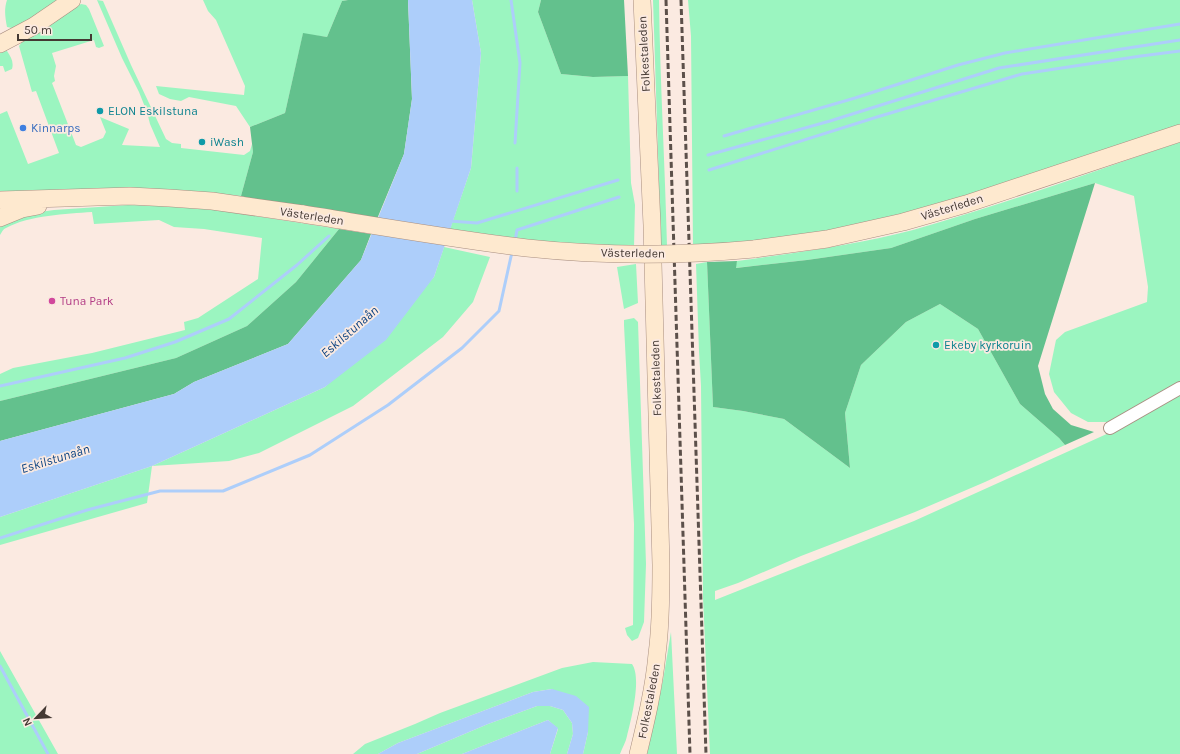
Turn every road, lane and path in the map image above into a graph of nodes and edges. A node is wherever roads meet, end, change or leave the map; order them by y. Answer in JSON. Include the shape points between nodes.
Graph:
{"nodes":[{"id":1,"x":72,"y":0,"type":"edge"},
{"id":2,"x":642,"y":0,"type":"edge"},
{"id":3,"x":0,"y":44,"type":"edge"},
{"id":4,"x":1180,"y":133,"type":"edge"},
{"id":5,"x":73,"y":198,"type":"junction"},
{"id":6,"x":0,"y":200,"type":"edge"},
{"id":7,"x":0,"y":218,"type":"edge"},
{"id":8,"x":1180,"y":388,"type":"edge"},
{"id":9,"x":1110,"y":428,"type":"dead end"},
{"id":10,"x":638,"y":754,"type":"edge"}],
"edges":[{"from":1,"to":3,"type":"main road","via":[[34,26]]},
{"from":2,"to":10,"type":"main road","name":"Folkestaleden","via":[[652,225],[661,604],[649,709]]},
{"from":4,"to":5,"type":"main road","name":"Västerleden","bridge":true,"via":[[925,216],[827,239],[710,253],[598,253],[536,248],[212,201],[130,196]]},
{"from":5,"to":6,"type":"main road","name":"Västerleden"},
{"from":5,"to":7,"type":"main road","name":"Västerleden","via":[[60,203],[22,209]]},
{"from":8,"to":9,"type":"street"}]}
